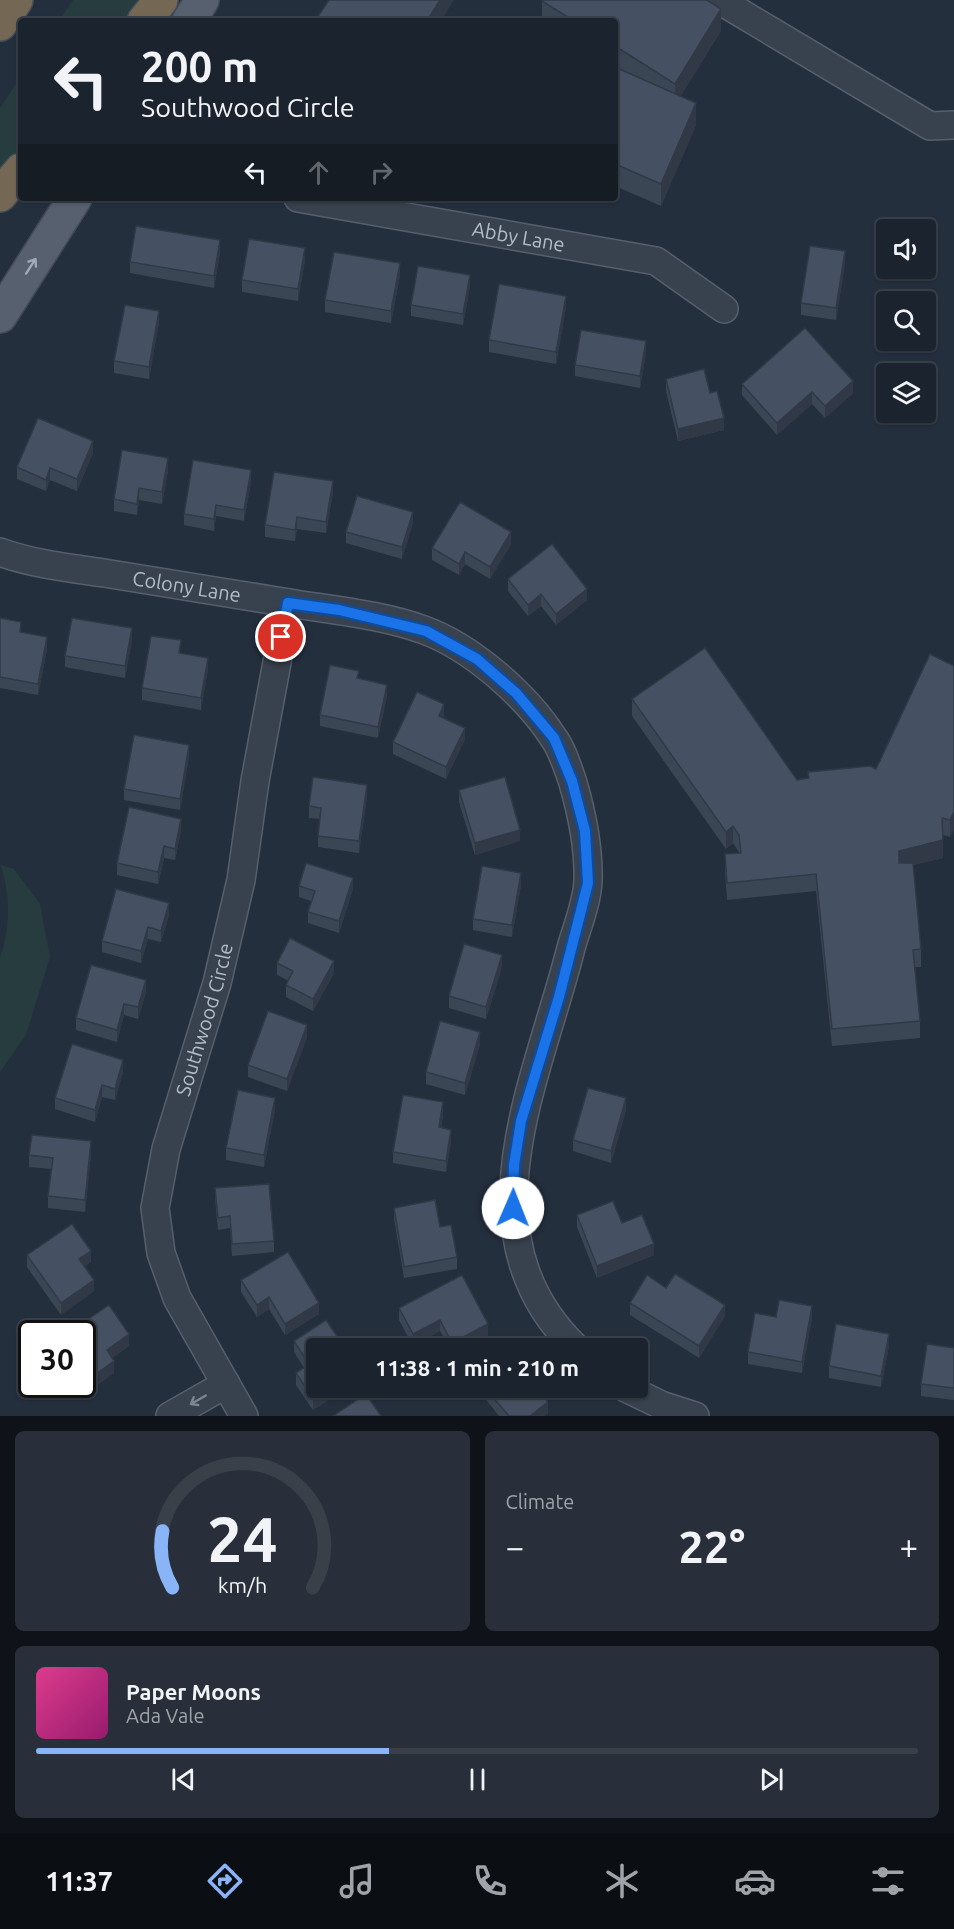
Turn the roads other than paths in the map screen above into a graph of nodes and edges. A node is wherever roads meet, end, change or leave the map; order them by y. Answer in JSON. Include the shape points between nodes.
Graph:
{"nodes":[{"id":1,"x":16,"y":0,"type":"edge"},
{"id":2,"x":161,"y":0,"type":"edge"},
{"id":3,"x":202,"y":0,"type":"edge"},
{"id":4,"x":719,"y":0,"type":"edge"},
{"id":5,"x":146,"y":18,"type":"edge"},
{"id":6,"x":191,"y":18,"type":"edge"},
{"id":7,"x":0,"y":24,"type":"edge"},
{"id":8,"x":954,"y":125,"type":"edge"},
{"id":9,"x":18,"y":174,"type":"edge"},
{"id":10,"x":0,"y":195,"type":"edge"},
{"id":11,"x":73,"y":201,"type":"edge"},
{"id":12,"x":315,"y":201,"type":"edge"},
{"id":13,"x":724,"y":309,"type":"dead end"},
{"id":14,"x":0,"y":315,"type":"edge"},
{"id":15,"x":0,"y":552,"type":"edge"},
{"id":16,"x":288,"y":603,"type":"junction"},
{"id":17,"x":565,"y":1338,"type":"edge"},
{"id":18,"x":226,"y":1384,"type":"junction"},
{"id":19,"x":645,"y":1398,"type":"edge"},
{"id":20,"x":170,"y":1416,"type":"edge"},
{"id":21,"x":244,"y":1416,"type":"edge"},
{"id":22,"x":695,"y":1416,"type":"edge"}],
"edges":[{"from":1,"to":7,"type":"highway"},
{"from":2,"to":5,"type":"highway"},
{"from":3,"to":6,"type":"main road"},
{"from":4,"to":8,"type":"street","via":[[930,126]]},
{"from":9,"to":10,"type":"highway"},
{"from":14,"to":11,"type":"main road","one_way":true},
{"from":12,"to":13,"type":"street","name":"Abby Lane","via":[[656,261]]},
{"from":15,"to":16,"type":"street","name":"Colony Lane","via":[[56,566]]},
{"from":16,"to":17,"type":"street","name":"Colony Lane","via":[[339,610],[426,631],[477,659],[516,693],[554,738],[572,781],[585,831],[588,883],[521,1121],[513,1208],[521,1260],[535,1293]]},
{"from":16,"to":18,"type":"street","name":"Southwood Circle","via":[[241,880],[217,983],[165,1149],[155,1208],[161,1253],[177,1298]]},
{"from":18,"to":20,"type":"street","one_way":true},
{"from":18,"to":21,"type":"street","name":"Southwood Circle"},
{"from":19,"to":22,"type":"street"}]}
